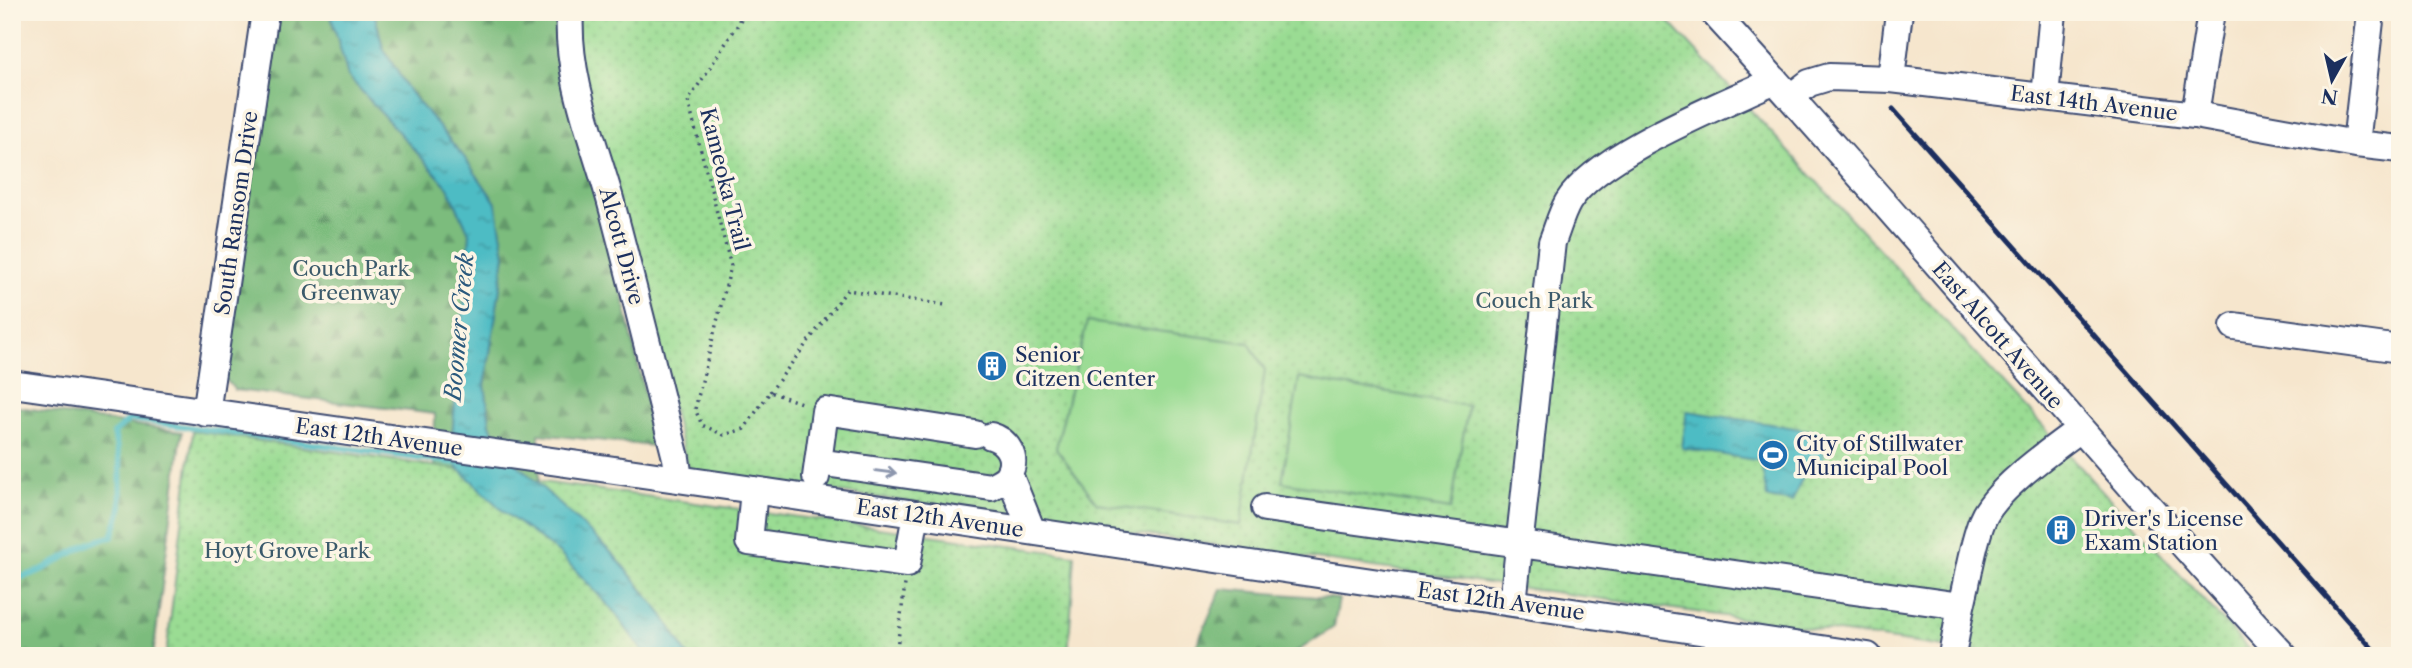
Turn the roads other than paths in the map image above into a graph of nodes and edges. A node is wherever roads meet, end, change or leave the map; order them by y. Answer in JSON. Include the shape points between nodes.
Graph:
{"nodes":[{"id":1,"x":265,"y":12,"type":"edge"},
{"id":2,"x":570,"y":12,"type":"edge"},
{"id":3,"x":1713,"y":12,"type":"edge"},
{"id":4,"x":1899,"y":12,"type":"edge"},
{"id":5,"x":2053,"y":12,"type":"edge"},
{"id":6,"x":2211,"y":12,"type":"edge"},
{"id":7,"x":2371,"y":12,"type":"edge"},
{"id":8,"x":1891,"y":79,"type":"junction"},
{"id":9,"x":1783,"y":89,"type":"junction"},
{"id":10,"x":2045,"y":97,"type":"junction"},
{"id":11,"x":2195,"y":115,"type":"junction"},
{"id":12,"x":2356,"y":144,"type":"junction"},
{"id":13,"x":2400,"y":149,"type":"edge"},
{"id":14,"x":2234,"y":326,"type":"dead end"},
{"id":15,"x":2400,"y":349,"type":"edge"},
{"id":16,"x":12,"y":384,"type":"edge"},
{"id":17,"x":206,"y":413,"type":"junction"},
{"id":18,"x":2080,"y":429,"type":"junction"},
{"id":19,"x":818,"y":462,"type":"junction"},
{"id":20,"x":679,"y":479,"type":"junction"},
{"id":21,"x":1000,"y":480,"type":"junction"},
{"id":22,"x":754,"y":490,"type":"junction"},
{"id":23,"x":813,"y":499,"type":"junction"},
{"id":24,"x":1265,"y":508,"type":"dead end"},
{"id":25,"x":916,"y":514,"type":"junction"},
{"id":26,"x":1003,"y":527,"type":"junction"},
{"id":27,"x":1032,"y":531,"type":"junction"},
{"id":28,"x":1518,"y":544,"type":"junction"},
{"id":29,"x":1513,"y":603,"type":"junction"},
{"id":30,"x":1961,"y":606,"type":"junction"},
{"id":31,"x":1868,"y":656,"type":"edge"},
{"id":32,"x":1952,"y":656,"type":"edge"},
{"id":33,"x":2284,"y":656,"type":"edge"}],
"edges":[{"from":1,"to":17,"type":"street","name":"South Ransom Drive"},
{"from":2,"to":20,"type":"street","name":"Alcott Drive","via":[[568,37],[574,72]]},
{"from":3,"to":9,"type":"street","name":"East Alcott Avenue"},
{"from":4,"to":8,"type":"street"},
{"from":5,"to":10,"type":"street"},
{"from":6,"to":11,"type":"street"},
{"from":7,"to":12,"type":"street"},
{"from":8,"to":9,"type":"street","name":"East 14th Avenue","via":[[1829,77]]},
{"from":8,"to":10,"type":"street","name":"East 14th Avenue"},
{"from":9,"to":18,"type":"street","name":"East Alcott Avenue"},
{"from":9,"to":28,"type":"street","name":"East 14th Avenue","via":[[1640,145],[1598,170],[1568,202],[1552,242]]},
{"from":10,"to":11,"type":"street","name":"East 14th Avenue"},
{"from":11,"to":12,"type":"street","name":"East 14th Avenue"},
{"from":12,"to":13,"type":"street","name":"East 14th Avenue"},
{"from":14,"to":15,"type":"street"},
{"from":16,"to":17,"type":"street","name":"East 12th Avenue"},
{"from":17,"to":20,"type":"street","name":"East 12th Avenue"},
{"from":18,"to":30,"type":"street","via":[[2013,482],[1982,519]]},
{"from":18,"to":33,"type":"street","name":"East Alcott Avenue"},
{"from":19,"to":21,"type":"street","one_way":true},
{"from":19,"to":21,"type":"street","via":[[825,411],[1002,440],[1013,462]]},
{"from":19,"to":23,"type":"street"},
{"from":20,"to":22,"type":"street","name":"East 12th Avenue"},
{"from":21,"to":26,"type":"street"},
{"from":21,"to":27,"type":"street"},
{"from":22,"to":23,"type":"street","name":"East 12th Avenue"},
{"from":22,"to":25,"type":"street","via":[[749,542],[907,564]]},
{"from":23,"to":25,"type":"street","name":"East 12th Avenue"},
{"from":24,"to":28,"type":"street"},
{"from":25,"to":26,"type":"street","name":"East 12th Avenue"},
{"from":26,"to":27,"type":"street","name":"East 12th Avenue"},
{"from":27,"to":29,"type":"street","name":"East 12th Avenue"},
{"from":28,"to":29,"type":"street","name":"East 14th Avenue"},
{"from":28,"to":30,"type":"street"},
{"from":29,"to":31,"type":"street","name":"East 12th Avenue"},
{"from":30,"to":32,"type":"street"}]}
